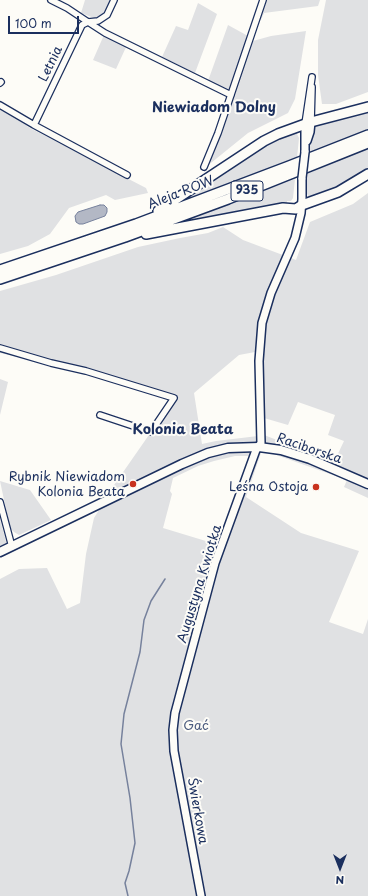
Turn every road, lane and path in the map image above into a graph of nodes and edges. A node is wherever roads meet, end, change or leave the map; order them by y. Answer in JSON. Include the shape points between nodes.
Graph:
{"nodes":[{"id":1,"x":51,"y":0,"type":"edge"},
{"id":2,"x":114,"y":0,"type":"edge"},
{"id":3,"x":263,"y":0,"type":"edge"},
{"id":4,"x":88,"y":22,"type":"junction"},
{"id":5,"x":231,"y":95,"type":"junction"},
{"id":6,"x":0,"y":105,"type":"edge"},
{"id":7,"x":368,"y":107,"type":"edge"},
{"id":8,"x":308,"y":123,"type":"junction"},
{"id":9,"x":34,"y":124,"type":"junction"},
{"id":10,"x":368,"y":135,"type":"edge"},
{"id":11,"x":368,"y":143,"type":"edge"},
{"id":12,"x":204,"y":167,"type":"dead end"},
{"id":13,"x":368,"y":174,"type":"edge"},
{"id":14,"x":127,"y":175,"type":"dead end"},
{"id":15,"x":299,"y":207,"type":"junction"},
{"id":16,"x":136,"y":224,"type":"junction"},
{"id":17,"x":125,"y":237,"type":"junction"},
{"id":18,"x":0,"y":270,"type":"edge"},
{"id":19,"x":0,"y":279,"type":"edge"},
{"id":20,"x":0,"y":348,"type":"edge"},
{"id":21,"x":100,"y":415,"type":"dead end"},
{"id":22,"x":259,"y":447,"type":"junction"},
{"id":23,"x":368,"y":484,"type":"edge"},
{"id":24,"x":0,"y":502,"type":"edge"},
{"id":25,"x":12,"y":547,"type":"junction"},
{"id":26,"x":0,"y":552,"type":"edge"},
{"id":27,"x":173,"y":730,"type":"joint"},
{"id":28,"x":201,"y":896,"type":"edge"}],
"edges":[{"from":1,"to":4,"type":"street"},
{"from":2,"to":4,"type":"street","via":[[107,15],[98,21]]},
{"from":3,"to":5,"type":"street"},
{"from":4,"to":5,"type":"street"},
{"from":4,"to":9,"type":"street","name":"Letnia","via":[[82,25]]},
{"from":5,"to":12,"type":"street"},
{"from":6,"to":9,"type":"street"},
{"from":7,"to":8,"type":"main road"},
{"from":8,"to":8,"type":"street","via":[[313,94],[312,77]]},
{"from":8,"to":15,"type":"street","name":"Augustyna Kwiotka","bridge":true,"via":[[310,132],[306,143]]},
{"from":8,"to":16,"type":"main road","via":[[264,141]]},
{"from":9,"to":14,"type":"street"},
{"from":10,"to":16,"type":"main road","name":"Aleja ROW","number":"935"},
{"from":11,"to":17,"type":"main road","name":"Aleja ROW","number":"935"},
{"from":13,"to":15,"type":"main road","via":[[338,192]]},
{"from":15,"to":17,"type":"main road"},
{"from":15,"to":22,"type":"street","name":"Augustyna Kwiotka","via":[[290,247],[271,292],[262,323],[259,361]]},
{"from":16,"to":18,"type":"main road","name":"Aleja ROW","number":"935"},
{"from":17,"to":19,"type":"main road","name":"Aleja ROW","number":"935"},
{"from":20,"to":21,"type":"street","via":[[174,398],[151,432]]},
{"from":22,"to":23,"type":"main road","name":"Raciborska","via":[[302,456]]},
{"from":22,"to":25,"type":"main road","name":"Raciborska","via":[[228,448],[195,458]]},
{"from":22,"to":27,"type":"street","name":"Augustyna Kwiotka","via":[[215,564]]},
{"from":24,"to":25,"type":"street"},
{"from":25,"to":26,"type":"main road","name":"Raciborska"},
{"from":27,"to":28,"type":"street","name":"Świerkowa","via":[[174,751]]}]}
